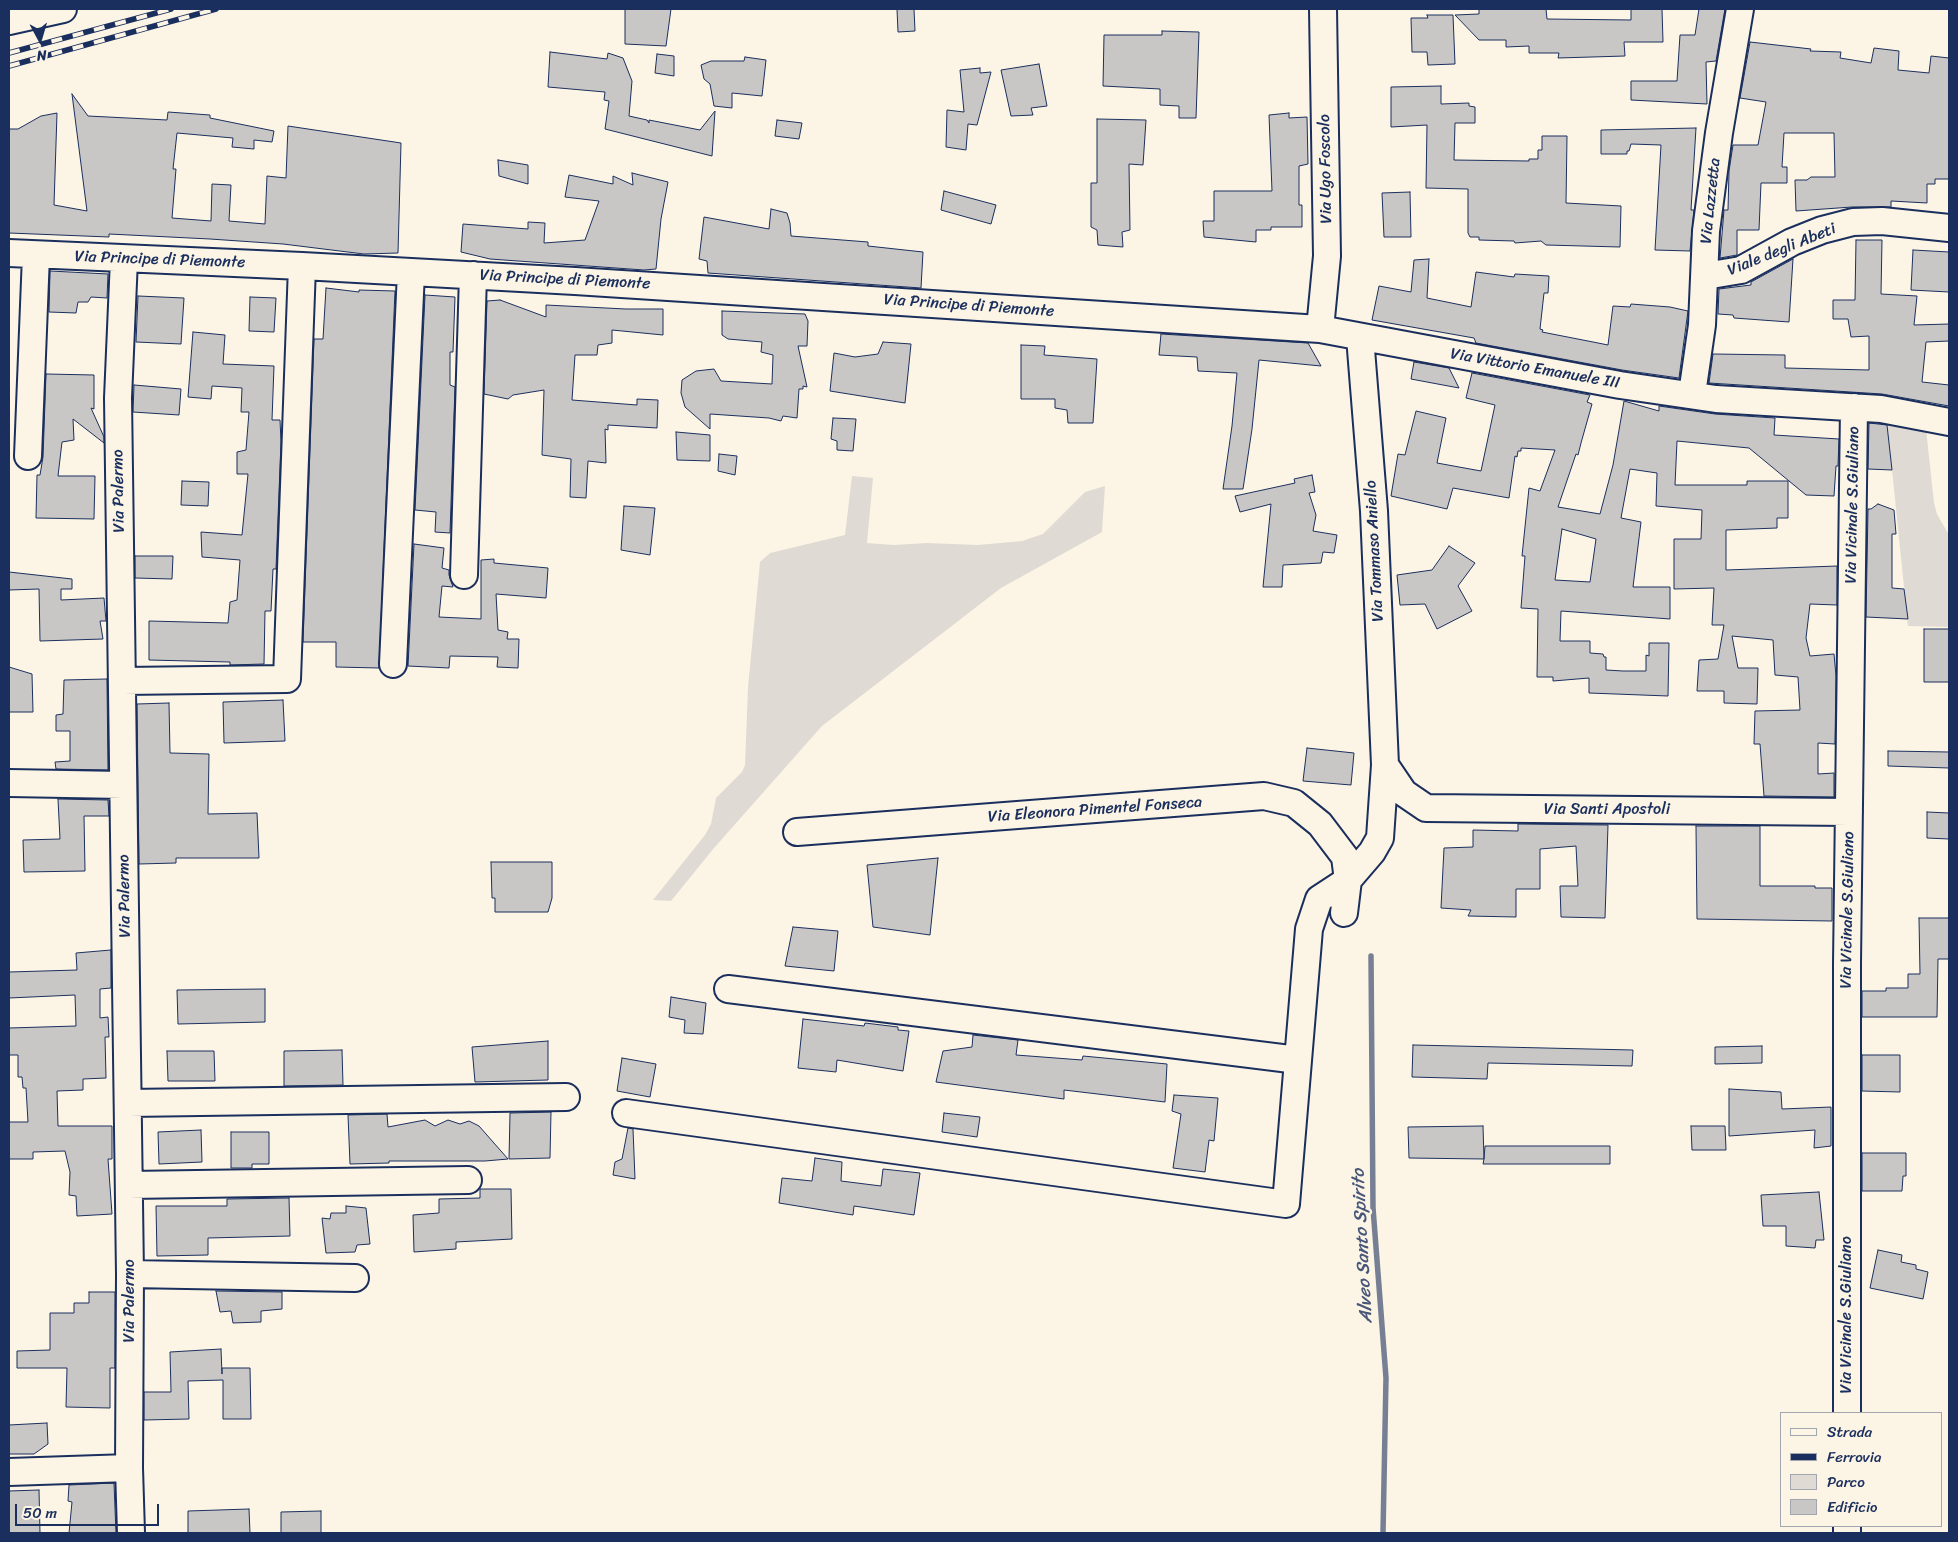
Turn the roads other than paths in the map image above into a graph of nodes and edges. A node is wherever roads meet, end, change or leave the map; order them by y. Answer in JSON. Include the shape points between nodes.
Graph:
{"nodes":[{"id":1,"x":63,"y":9,"type":"edge"},
{"id":2,"x":1323,"y":9,"type":"edge"},
{"id":3,"x":1740,"y":9,"type":"edge"},
{"id":4,"x":9,"y":21,"type":"edge"},
{"id":5,"x":1949,"y":228,"type":"edge"},
{"id":6,"x":9,"y":253,"type":"edge"},
{"id":7,"x":36,"y":255,"type":"junction"},
{"id":8,"x":124,"y":259,"type":"junction"},
{"id":9,"x":302,"y":266,"type":"junction"},
{"id":10,"x":411,"y":272,"type":"junction"},
{"id":11,"x":473,"y":275,"type":"junction"},
{"id":12,"x":1705,"y":276,"type":"junction"},
{"id":13,"x":1121,"y":316,"type":"joint"},
{"id":14,"x":1320,"y":329,"type":"junction"},
{"id":15,"x":1360,"y":337,"type":"junction"},
{"id":16,"x":1692,"y":394,"type":"junction"},
{"id":17,"x":1854,"y":407,"type":"junction"},
{"id":18,"x":1949,"y":422,"type":"edge"},
{"id":19,"x":28,"y":456,"type":"dead end"},
{"id":20,"x":464,"y":575,"type":"dead end"},
{"id":21,"x":393,"y":664,"type":"dead end"},
{"id":22,"x":123,"y":681,"type":"junction"},
{"id":23,"x":1384,"y":765,"type":"junction"},
{"id":24,"x":9,"y":783,"type":"edge"},
{"id":25,"x":123,"y":785,"type":"junction"},
{"id":26,"x":1849,"y":812,"type":"junction"},
{"id":27,"x":796,"y":832,"type":"dead end"},
{"id":28,"x":1348,"y":880,"type":"junction"},
{"id":29,"x":1344,"y":913,"type":"dead end"},
{"id":30,"x":728,"y":989,"type":"dead end"},
{"id":31,"x":1298,"y":1060,"type":"junction"},
{"id":32,"x":566,"y":1097,"type":"dead end"},
{"id":33,"x":128,"y":1103,"type":"junction"},
{"id":34,"x":626,"y":1113,"type":"dead end"},
{"id":35,"x":468,"y":1180,"type":"dead end"},
{"id":36,"x":129,"y":1185,"type":"junction"},
{"id":37,"x":130,"y":1274,"type":"junction"},
{"id":38,"x":355,"y":1278,"type":"dead end"},
{"id":39,"x":1847,"y":1412,"type":"edge"},
{"id":40,"x":130,"y":1468,"type":"junction"},
{"id":41,"x":9,"y":1472,"type":"edge"},
{"id":42,"x":131,"y":1533,"type":"edge"}],
"edges":[{"from":1,"to":4,"type":"street"},
{"from":2,"to":14,"type":"street","name":"Via Ugo Foscolo","via":[[1327,256]]},
{"from":3,"to":12,"type":"street","name":"Via Lazzetta","via":[[1706,231]]},
{"from":5,"to":12,"type":"street","name":"Viale degli Abeti","via":[[1882,221],[1853,222],[1792,242],[1741,270]]},
{"from":6,"to":7,"type":"street","name":"Via Principe di Piemonte"},
{"from":7,"to":8,"type":"street","name":"Via Principe di Piemonte"},
{"from":7,"to":19,"type":"street"},
{"from":8,"to":9,"type":"street","name":"Via Principe di Piemonte"},
{"from":8,"to":22,"type":"street","name":"Via Palermo","via":[[118,398]]},
{"from":9,"to":10,"type":"street","name":"Via Principe di Piemonte"},
{"from":9,"to":22,"type":"street","via":[[287,679]]},
{"from":10,"to":11,"type":"street","name":"Via Principe di Piemonte"},
{"from":10,"to":21,"type":"street"},
{"from":11,"to":13,"type":"street","name":"Via Principe di Piemonte"},
{"from":11,"to":20,"type":"street"},
{"from":12,"to":16,"type":"street","name":"Via Lazzetta"},
{"from":13,"to":14,"type":"street","name":"Via Vittorio Emanuele III"},
{"from":14,"to":15,"type":"street","name":"Via Vittorio Emanuele III"},
{"from":15,"to":16,"type":"street","name":"Via Vittorio Emanuele III","via":[[1620,385]]},
{"from":15,"to":23,"type":"street","name":"Via Tommaso Aniello","via":[[1374,511]]},
{"from":16,"to":17,"type":"street","name":"Via Vittorio Emanuele III","via":[[1716,399]]},
{"from":17,"to":18,"type":"street","name":"Via Vittorio Emanuele III"},
{"from":17,"to":26,"type":"street","name":"Via Vicinale S.Giuliano"},
{"from":22,"to":25,"type":"street","name":"Via Palermo"},
{"from":23,"to":26,"type":"street","name":"Via Santi Apostoli","via":[[1404,793],[1426,808]]},
{"from":23,"to":28,"type":"street","name":"Via Tommaso Aniello","via":[[1380,838]]},
{"from":24,"to":25,"type":"street"},
{"from":25,"to":33,"type":"street","name":"Via Palermo"},
{"from":26,"to":39,"type":"street","name":"Via Vicinale S.Giuliano"},
{"from":27,"to":28,"type":"street","name":"Via Eleonora Pimentel Fonseca","via":[[1264,796],[1294,803],[1320,824],[1346,857]]},
{"from":28,"to":29,"type":"street","name":"Via Eleonora Pimentel Fonseca"},
{"from":28,"to":31,"type":"street","name":"Via Tommaso Aniello","via":[[1318,899],[1309,929]]},
{"from":30,"to":31,"type":"street"},
{"from":31,"to":34,"type":"street","name":"Via Tommaso Aniello","via":[[1286,1204]]},
{"from":32,"to":33,"type":"street"},
{"from":33,"to":36,"type":"street","name":"Via Palermo"},
{"from":35,"to":36,"type":"street"},
{"from":36,"to":37,"type":"street","name":"Via Palermo"},
{"from":37,"to":38,"type":"street"},
{"from":37,"to":40,"type":"street","name":"Via Palermo"},
{"from":40,"to":41,"type":"street"},
{"from":40,"to":42,"type":"street","name":"Via Palermo"}]}
